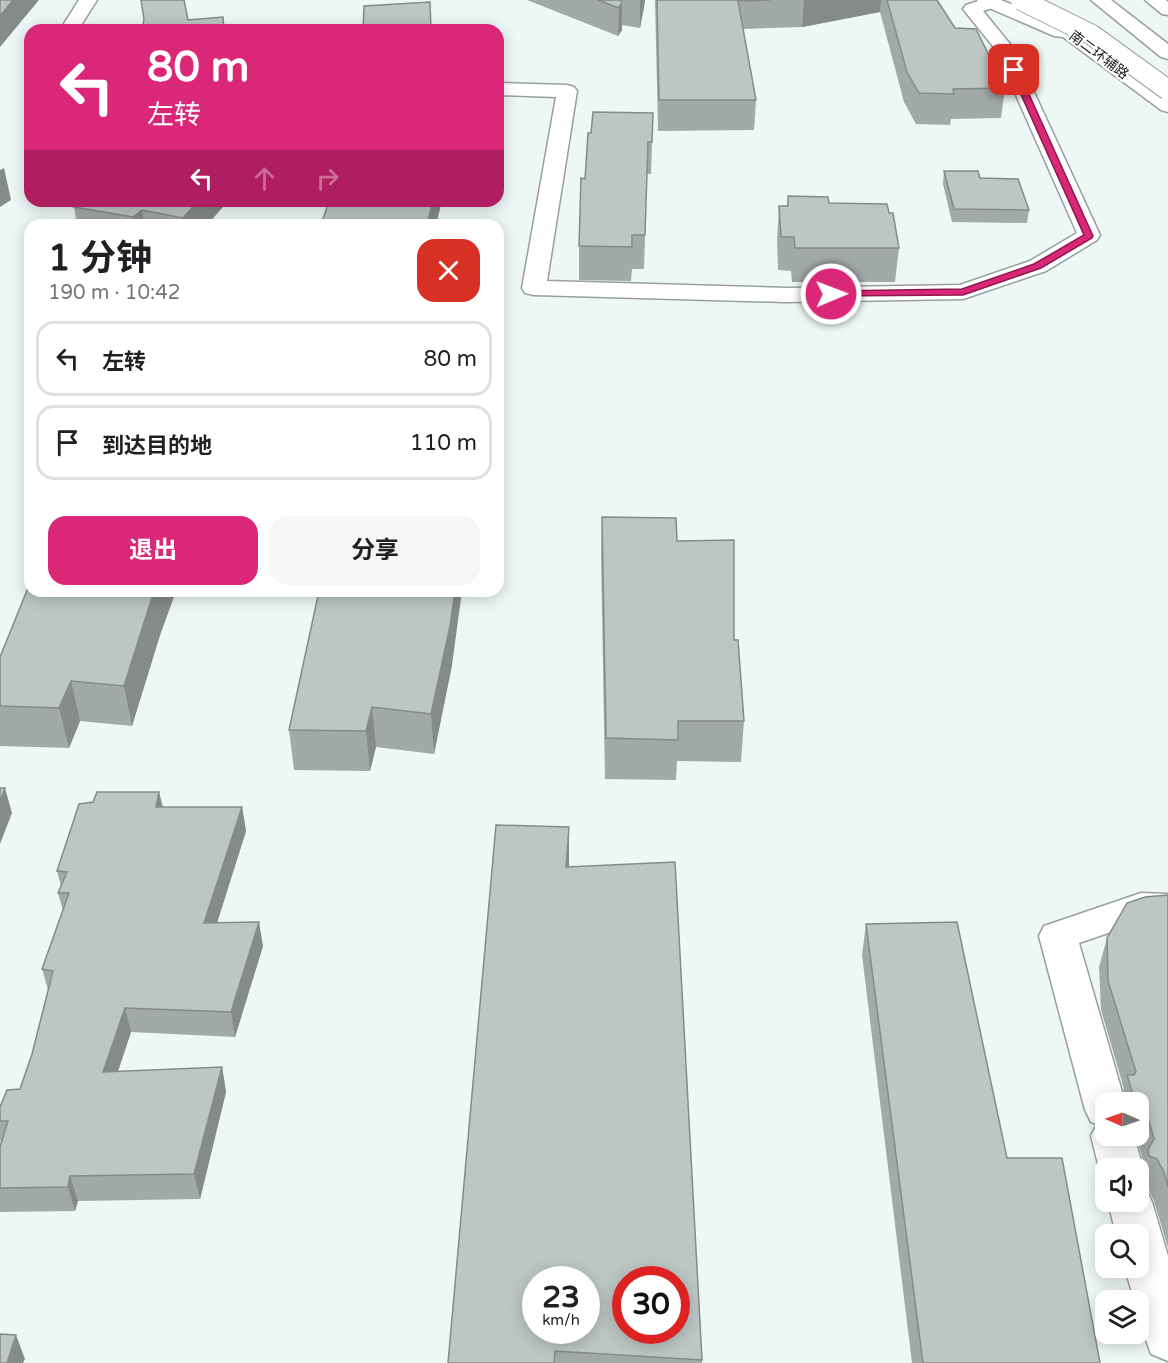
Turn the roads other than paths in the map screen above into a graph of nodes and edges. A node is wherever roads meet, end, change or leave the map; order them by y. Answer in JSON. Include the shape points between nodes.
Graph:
{"nodes":[{"id":1,"x":88,"y":0,"type":"edge"},
{"id":2,"x":1021,"y":0,"type":"edge"},
{"id":3,"x":1032,"y":0,"type":"edge"},
{"id":4,"x":1100,"y":0,"type":"edge"},
{"id":5,"x":1154,"y":0,"type":"edge"},
{"id":6,"x":989,"y":1,"type":"edge"},
{"id":7,"x":1168,"y":10,"type":"edge"},
{"id":8,"x":73,"y":24,"type":"edge"},
{"id":9,"x":1084,"y":46,"type":"junction"},
{"id":10,"x":1168,"y":53,"type":"edge"},
{"id":11,"x":504,"y":89,"type":"edge"},
{"id":12,"x":1168,"y":90,"type":"edge"},
{"id":13,"x":1168,"y":106,"type":"edge"},
{"id":14,"x":1168,"y":908,"type":"edge"},
{"id":15,"x":1101,"y":1092,"type":"edge"},
{"id":16,"x":1134,"y":1212,"type":"edge"},
{"id":17,"x":1168,"y":1339,"type":"edge"}],
"edges":[{"from":1,"to":8,"type":"main road"},
{"from":2,"to":12,"type":"main road","bridge":true,"via":[[1092,34]]},
{"from":3,"to":9,"type":"main road","name":"南二环辅路"},
{"from":4,"to":10,"type":"main road"},
{"from":5,"to":7,"type":"main road"},
{"from":6,"to":9,"type":"main road","via":[[1046,24]]},
{"from":6,"to":11,"type":"main road","via":[[972,9],[1005,49],[1089,236],[1038,266],[963,292],[786,295],[534,288],[567,91]]},
{"from":9,"to":13,"type":"main road","name":"南二环辅路"},
{"from":14,"to":15,"type":"main road","via":[[1141,907],[1058,936]]},
{"from":16,"to":17,"type":"main road"}]}
